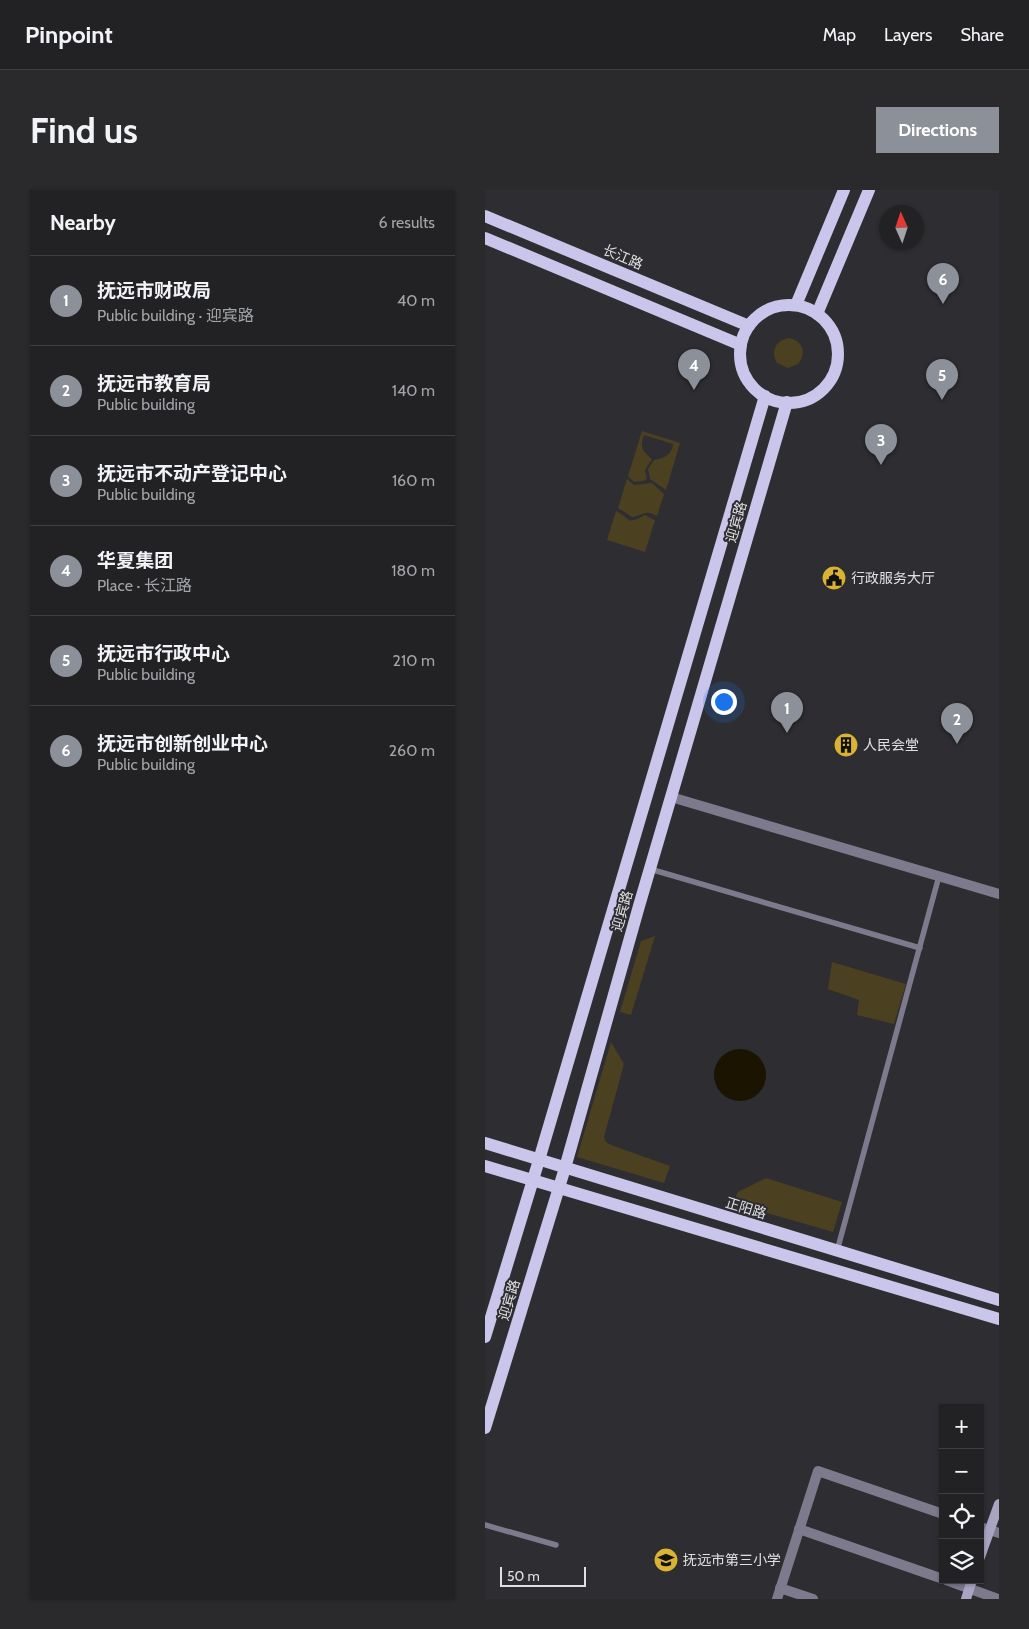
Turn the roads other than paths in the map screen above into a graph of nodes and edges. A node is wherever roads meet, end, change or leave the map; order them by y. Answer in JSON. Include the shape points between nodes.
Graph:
{"nodes":[{"id":1,"x":844,"y":190,"type":"edge"},
{"id":2,"x":869,"y":190,"type":"edge"},
{"id":3,"x":485,"y":216,"type":"edge"},
{"id":4,"x":485,"y":238,"type":"edge"},
{"id":5,"x":797,"y":305,"type":"junction"},
{"id":6,"x":817,"y":314,"type":"junction"},
{"id":7,"x":749,"y":326,"type":"junction"},
{"id":8,"x":741,"y":345,"type":"junction"},
{"id":9,"x":765,"y":396,"type":"junction"},
{"id":10,"x":787,"y":402,"type":"junction"},
{"id":11,"x":671,"y":797,"type":"junction"},
{"id":12,"x":650,"y":869,"type":"junction"},
{"id":13,"x":939,"y":876,"type":"junction"},
{"id":14,"x":999,"y":894,"type":"edge"},
{"id":15,"x":920,"y":948,"type":"junction"},
{"id":16,"x":485,"y":1143,"type":"edge"},
{"id":17,"x":539,"y":1160,"type":"junction"},
{"id":18,"x":485,"y":1166,"type":"edge"},
{"id":19,"x":565,"y":1168,"type":"junction"},
{"id":20,"x":533,"y":1181,"type":"junction"},
{"id":21,"x":558,"y":1189,"type":"junction"},
{"id":22,"x":837,"y":1251,"type":"junction"},
{"id":23,"x":999,"y":1300,"type":"edge"},
{"id":24,"x":999,"y":1318,"type":"edge"},
{"id":25,"x":485,"y":1337,"type":"edge"},
{"id":26,"x":485,"y":1428,"type":"edge"},
{"id":27,"x":999,"y":1504,"type":"edge"},
{"id":28,"x":939,"y":1513,"type":"edge"},
{"id":29,"x":485,"y":1525,"type":"edge"},
{"id":30,"x":799,"y":1529,"type":"junction"},
{"id":31,"x":990,"y":1530,"type":"edge"},
{"id":32,"x":556,"y":1545,"type":"dead end"},
{"id":33,"x":984,"y":1546,"type":"edge"},
{"id":34,"x":939,"y":1578,"type":"edge"},
{"id":35,"x":971,"y":1584,"type":"edge"},
{"id":36,"x":780,"y":1588,"type":"junction"},
{"id":37,"x":777,"y":1599,"type":"edge"},
{"id":38,"x":813,"y":1599,"type":"edge"},
{"id":39,"x":966,"y":1599,"type":"edge"},
{"id":40,"x":999,"y":1599,"type":"edge"}],
"edges":[{"from":1,"to":5,"type":"main road"},
{"from":2,"to":6,"type":"main road"},
{"from":3,"to":7,"type":"main road","name":"长江路"},
{"from":4,"to":8,"type":"main road"},
{"from":5,"to":6,"type":"main road"},
{"from":5,"to":7,"type":"main road","via":[[775,307]]},
{"from":6,"to":10,"type":"main road","via":[[829,325],[836,339],[835,371],[811,398]]},
{"from":7,"to":8,"type":"main road"},
{"from":8,"to":9,"type":"main road","via":[[740,357],[747,380]]},
{"from":9,"to":10,"type":"main road"},
{"from":9,"to":17,"type":"main road","name":"迎宾路"},
{"from":10,"to":11,"type":"main road","name":"迎宾路"},
{"from":11,"to":12,"type":"main road","name":"迎宾路"},
{"from":11,"to":13,"type":"street"},
{"from":12,"to":15,"type":"lane"},
{"from":12,"to":19,"type":"main road","name":"迎宾路"},
{"from":13,"to":14,"type":"street"},
{"from":13,"to":15,"type":"lane"},
{"from":15,"to":22,"type":"lane"},
{"from":16,"to":17,"type":"main road","name":"正阳路"},
{"from":17,"to":19,"type":"main road","name":"正阳路"},
{"from":17,"to":20,"type":"main road","name":"迎宾路"},
{"from":18,"to":20,"type":"main road"},
{"from":19,"to":21,"type":"main road","name":"迎宾路"},
{"from":19,"to":22,"type":"main road","name":"正阳路"},
{"from":20,"to":21,"type":"main road"},
{"from":20,"to":25,"type":"main road","name":"迎宾路"},
{"from":21,"to":24,"type":"main road"},
{"from":21,"to":26,"type":"main road","name":"迎宾路"},
{"from":22,"to":23,"type":"main road","name":"正阳路"},
{"from":27,"to":31,"type":"street"},
{"from":28,"to":30,"type":"street","via":[[818,1471]]},
{"from":29,"to":32,"type":"lane"},
{"from":30,"to":34,"type":"street"},
{"from":30,"to":36,"type":"street"},
{"from":31,"to":33,"type":"street"},
{"from":35,"to":39,"type":"street"},
{"from":35,"to":40,"type":"street"},
{"from":36,"to":37,"type":"street"},
{"from":36,"to":38,"type":"street"}]}
